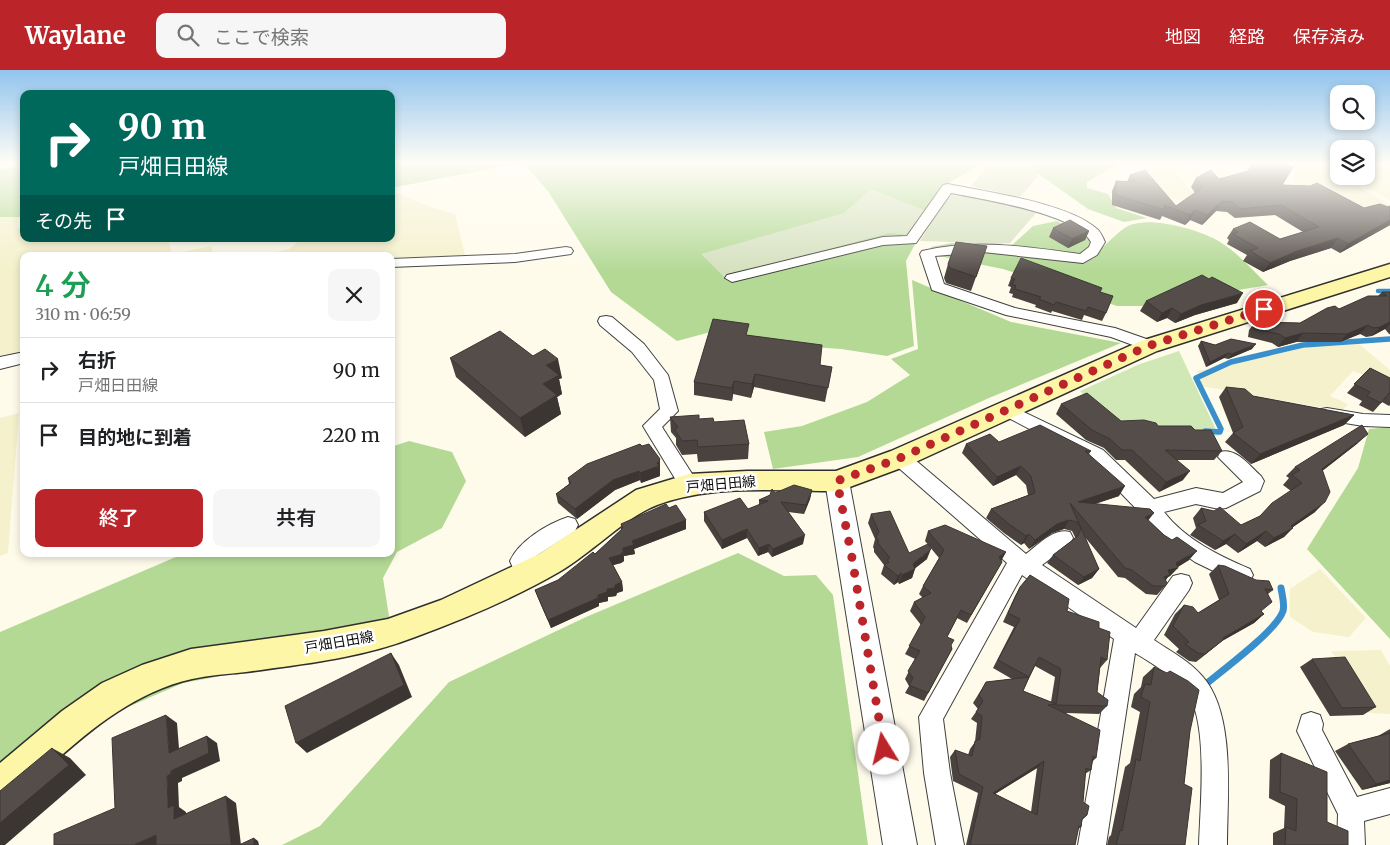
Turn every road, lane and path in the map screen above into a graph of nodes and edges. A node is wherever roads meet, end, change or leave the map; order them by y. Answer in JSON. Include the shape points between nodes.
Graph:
{"nodes":[{"id":1,"x":940,"y":199,"type":"edge"},
{"id":2,"x":1003,"y":199,"type":"edge"},
{"id":3,"x":566,"y":251,"type":"dead end"},
{"id":4,"x":395,"y":263,"type":"edge"},
{"id":5,"x":1390,"y":270,"type":"edge"},
{"id":6,"x":732,"y":278,"type":"dead end"},
{"id":7,"x":606,"y":321,"type":"dead end"},
{"id":8,"x":1148,"y":346,"type":"junction"},
{"id":9,"x":20,"y":358,"type":"edge"},
{"id":10,"x":0,"y":363,"type":"edge"},
{"id":11,"x":1005,"y":409,"type":"junction"},
{"id":12,"x":1306,"y":410,"type":"edge"},
{"id":13,"x":1390,"y":421,"type":"edge"},
{"id":14,"x":1226,"y":457,"type":"dead end"},
{"id":15,"x":900,"y":458,"type":"junction"},
{"id":16,"x":837,"y":481,"type":"junction"},
{"id":17,"x":689,"y":485,"type":"junction"},
{"id":18,"x":1150,"y":508,"type":"junction"},
{"id":19,"x":568,"y":525,"type":"dead end"},
{"id":20,"x":1062,"y":538,"type":"dead end"},
{"id":21,"x":1023,"y":564,"type":"junction"},
{"id":22,"x":526,"y":574,"type":"junction"},
{"id":23,"x":1255,"y":580,"type":"edge"},
{"id":24,"x":1181,"y":583,"type":"dead end"},
{"id":25,"x":1132,"y":640,"type":"junction"},
{"id":26,"x":1311,"y":724,"type":"dead end"},
{"id":27,"x":0,"y":786,"type":"edge"},
{"id":28,"x":1390,"y":801,"type":"edge"},
{"id":29,"x":1350,"y":812,"type":"junction"},
{"id":30,"x":900,"y":845,"type":"edge"},
{"id":31,"x":950,"y":845,"type":"edge"},
{"id":32,"x":1092,"y":845,"type":"edge"},
{"id":33,"x":1214,"y":845,"type":"edge"},
{"id":34,"x":1351,"y":845,"type":"edge"}],
"edges":[{"from":1,"to":6,"type":"street","via":[[911,240],[883,241]]},
{"from":2,"to":8,"type":"street","via":[[1036,206],[1087,227],[1098,242],[1094,251],[1083,259],[944,248],[927,254],[937,288],[1012,312],[1114,333]]},
{"from":3,"to":4,"type":"street","via":[[515,258]]},
{"from":5,"to":8,"type":"main road","name":"戸畑日田線"},
{"from":7,"to":17,"type":"street","via":[[638,348],[662,379],[669,411],[652,426]]},
{"from":8,"to":11,"type":"main road","name":"戸畑日田線"},
{"from":9,"to":10,"type":"street"},
{"from":11,"to":15,"type":"main road","name":"戸畑日田線"},
{"from":11,"to":18,"type":"street","via":[[1096,456]]},
{"from":12,"to":13,"type":"street","via":[[1363,420]]},
{"from":14,"to":18,"type":"street","via":[[1254,482],[1253,486],[1226,500],[1196,496]]},
{"from":15,"to":16,"type":"main road","name":"戸畑日田線"},
{"from":15,"to":21,"type":"street"},
{"from":16,"to":17,"type":"main road","name":"戸畑日田線"},
{"from":16,"to":30,"type":"street"},
{"from":17,"to":22,"type":"main road","name":"戸畑日田線","via":[[646,498],[549,564]]},
{"from":18,"to":23,"type":"street","via":[[1161,524],[1195,554]]},
{"from":19,"to":22,"type":"street","via":[[529,550],[520,561]]},
{"from":20,"to":21,"type":"street"},
{"from":21,"to":25,"type":"street"},
{"from":21,"to":31,"type":"street","via":[[931,717],[936,773]]},
{"from":22,"to":27,"type":"main road","name":"戸畑日田線","via":[[451,610],[388,633],[324,646],[191,664],[142,681],[114,694],[74,722]]},
{"from":24,"to":25,"type":"street"},
{"from":25,"to":32,"type":"street"},
{"from":25,"to":33,"type":"street","via":[[1179,670],[1196,686],[1206,706],[1213,744]]},
{"from":26,"to":29,"type":"street","via":[[1309,731]]},
{"from":28,"to":29,"type":"street"},
{"from":29,"to":34,"type":"street"}]}
